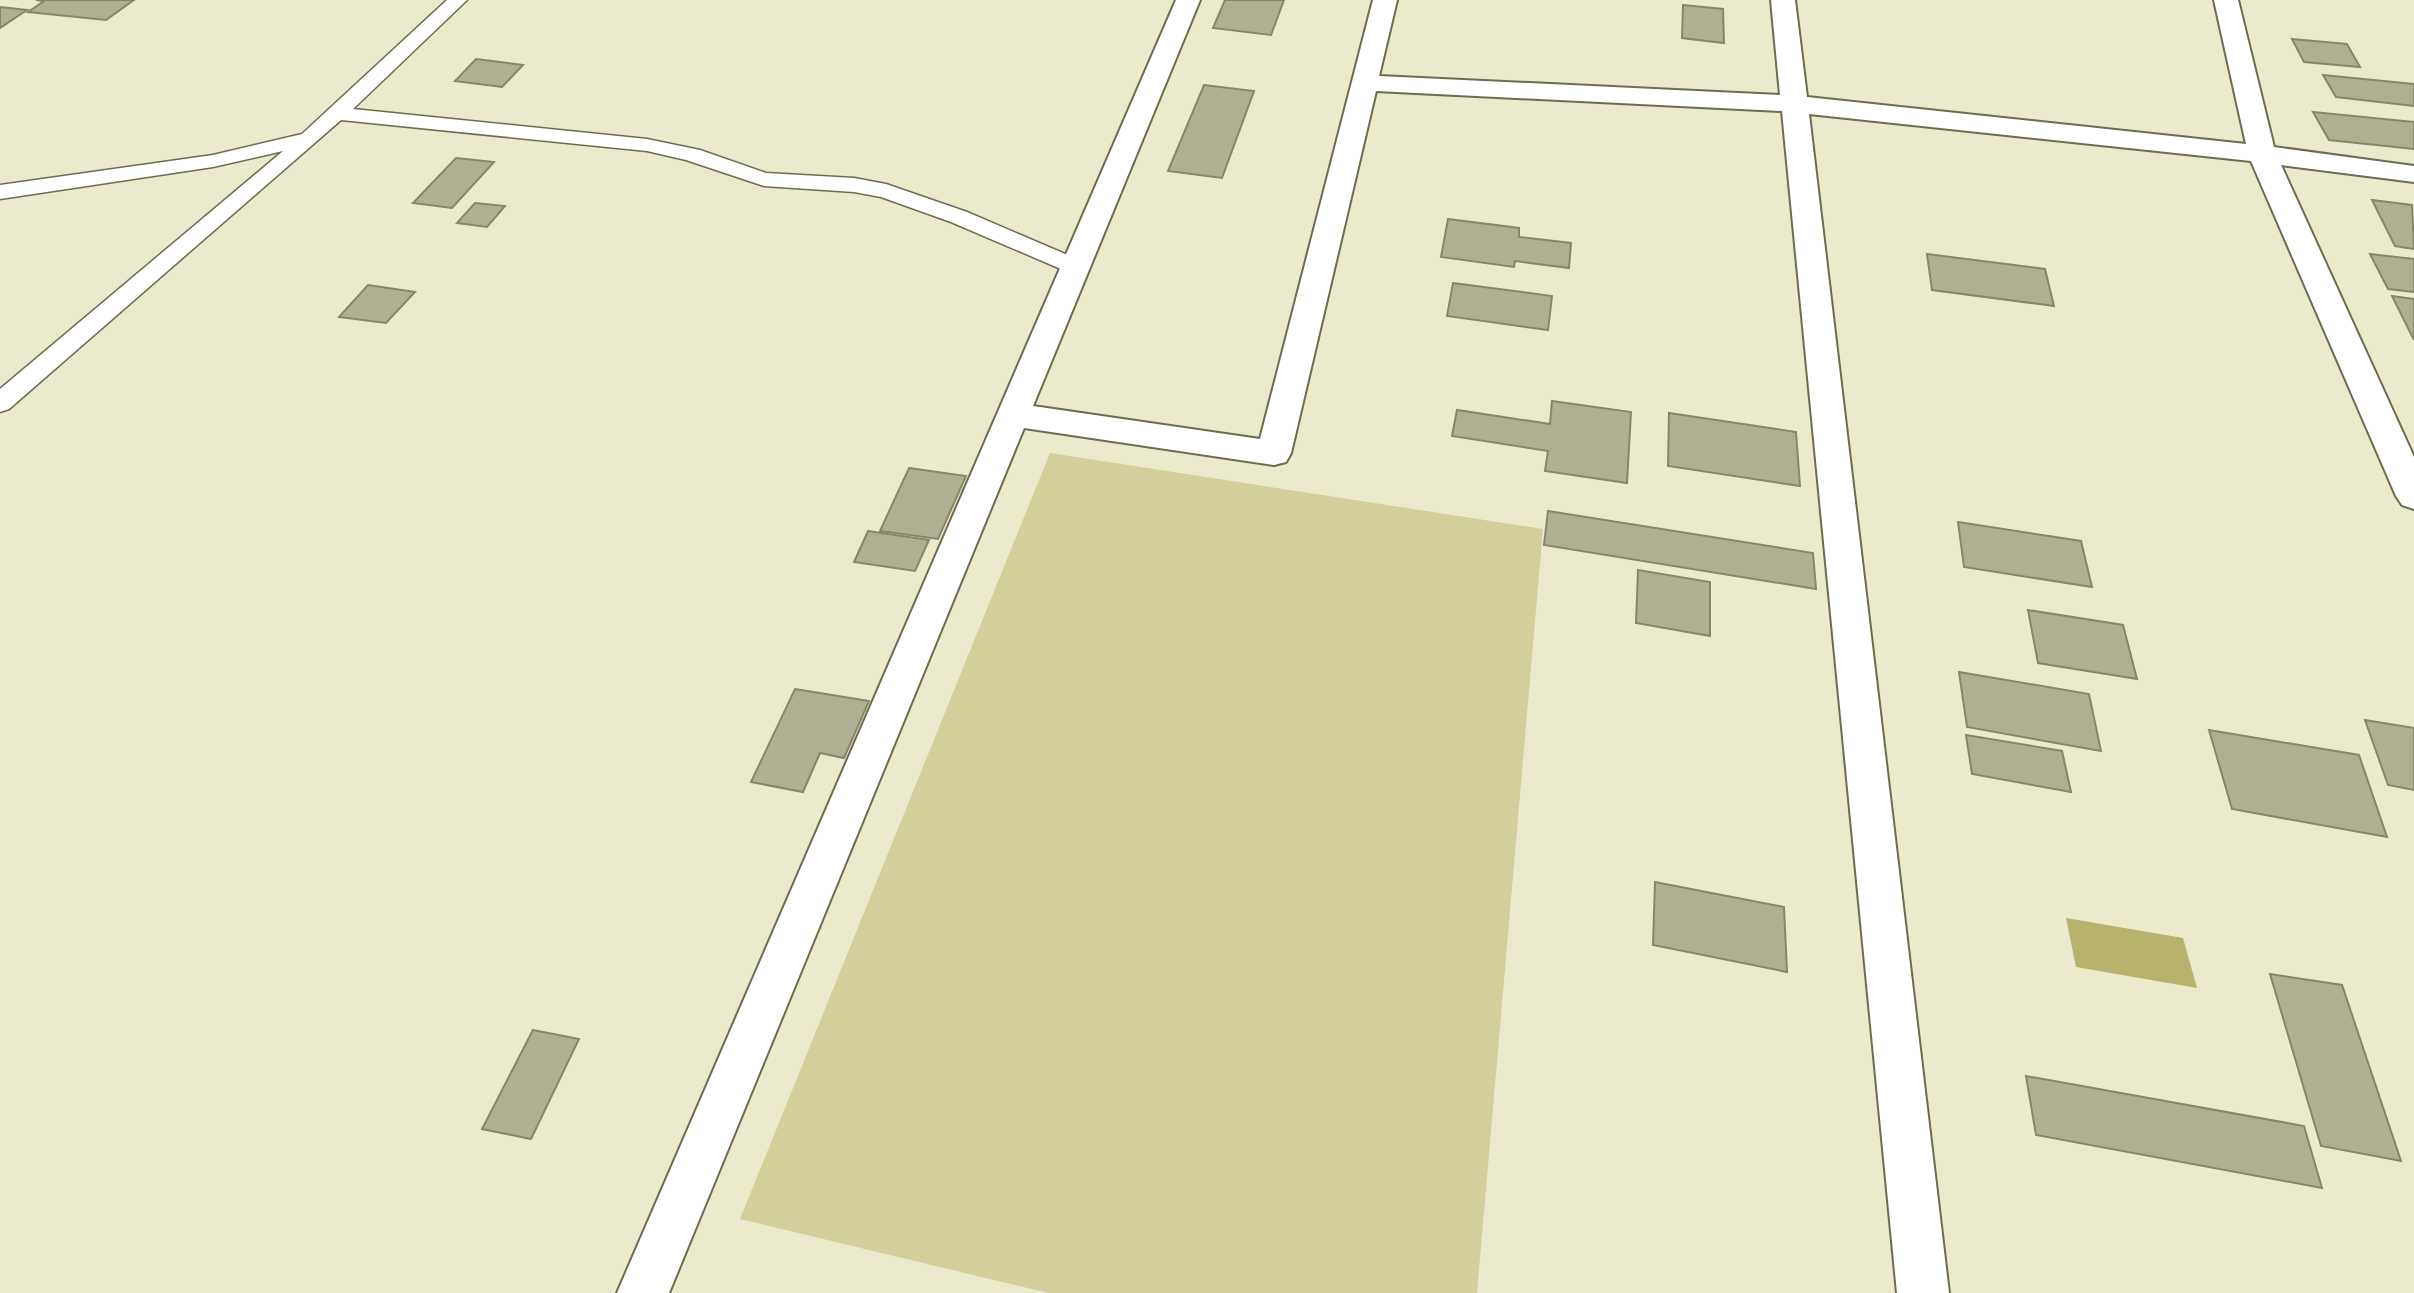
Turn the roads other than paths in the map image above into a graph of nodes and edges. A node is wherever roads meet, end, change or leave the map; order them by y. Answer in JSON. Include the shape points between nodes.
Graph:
{"nodes":[{"id":1,"x":458,"y":0,"type":"edge"},
{"id":2,"x":1188,"y":0,"type":"edge"},
{"id":3,"x":1385,"y":0,"type":"edge"},
{"id":4,"x":1783,"y":0,"type":"edge"},
{"id":5,"x":2226,"y":0,"type":"edge"},
{"id":6,"x":1365,"y":83,"type":"junction"},
{"id":7,"x":1794,"y":104,"type":"junction"},
{"id":8,"x":336,"y":113,"type":"junction"},
{"id":9,"x":309,"y":138,"type":"junction"},
{"id":10,"x":2262,"y":154,"type":"junction"},
{"id":11,"x":2414,"y":174,"type":"edge"},
{"id":12,"x":0,"y":192,"type":"edge"},
{"id":13,"x":1076,"y":267,"type":"junction"},
{"id":14,"x":0,"y":403,"type":"edge"},
{"id":15,"x":1013,"y":415,"type":"junction"},
{"id":16,"x":2414,"y":496,"type":"edge"},
{"id":17,"x":643,"y":1293,"type":"edge"},
{"id":18,"x":1923,"y":1293,"type":"edge"}],
"edges":[{"from":1,"to":8,"type":"lane"},
{"from":2,"to":13,"type":"street"},
{"from":3,"to":6,"type":"street"},
{"from":4,"to":7,"type":"street"},
{"from":5,"to":10,"type":"street"},
{"from":6,"to":7,"type":"street"},
{"from":6,"to":15,"type":"street","via":[[1274,453]]},
{"from":7,"to":10,"type":"street"},
{"from":7,"to":18,"type":"street"},
{"from":8,"to":9,"type":"lane"},
{"from":8,"to":13,"type":"lane","via":[[647,145],[764,179],[886,191]]},
{"from":9,"to":12,"type":"lane","via":[[213,161]]},
{"from":9,"to":14,"type":"lane"},
{"from":10,"to":11,"type":"street"},
{"from":10,"to":16,"type":"street"},
{"from":13,"to":15,"type":"street"},
{"from":15,"to":17,"type":"street"}]}
